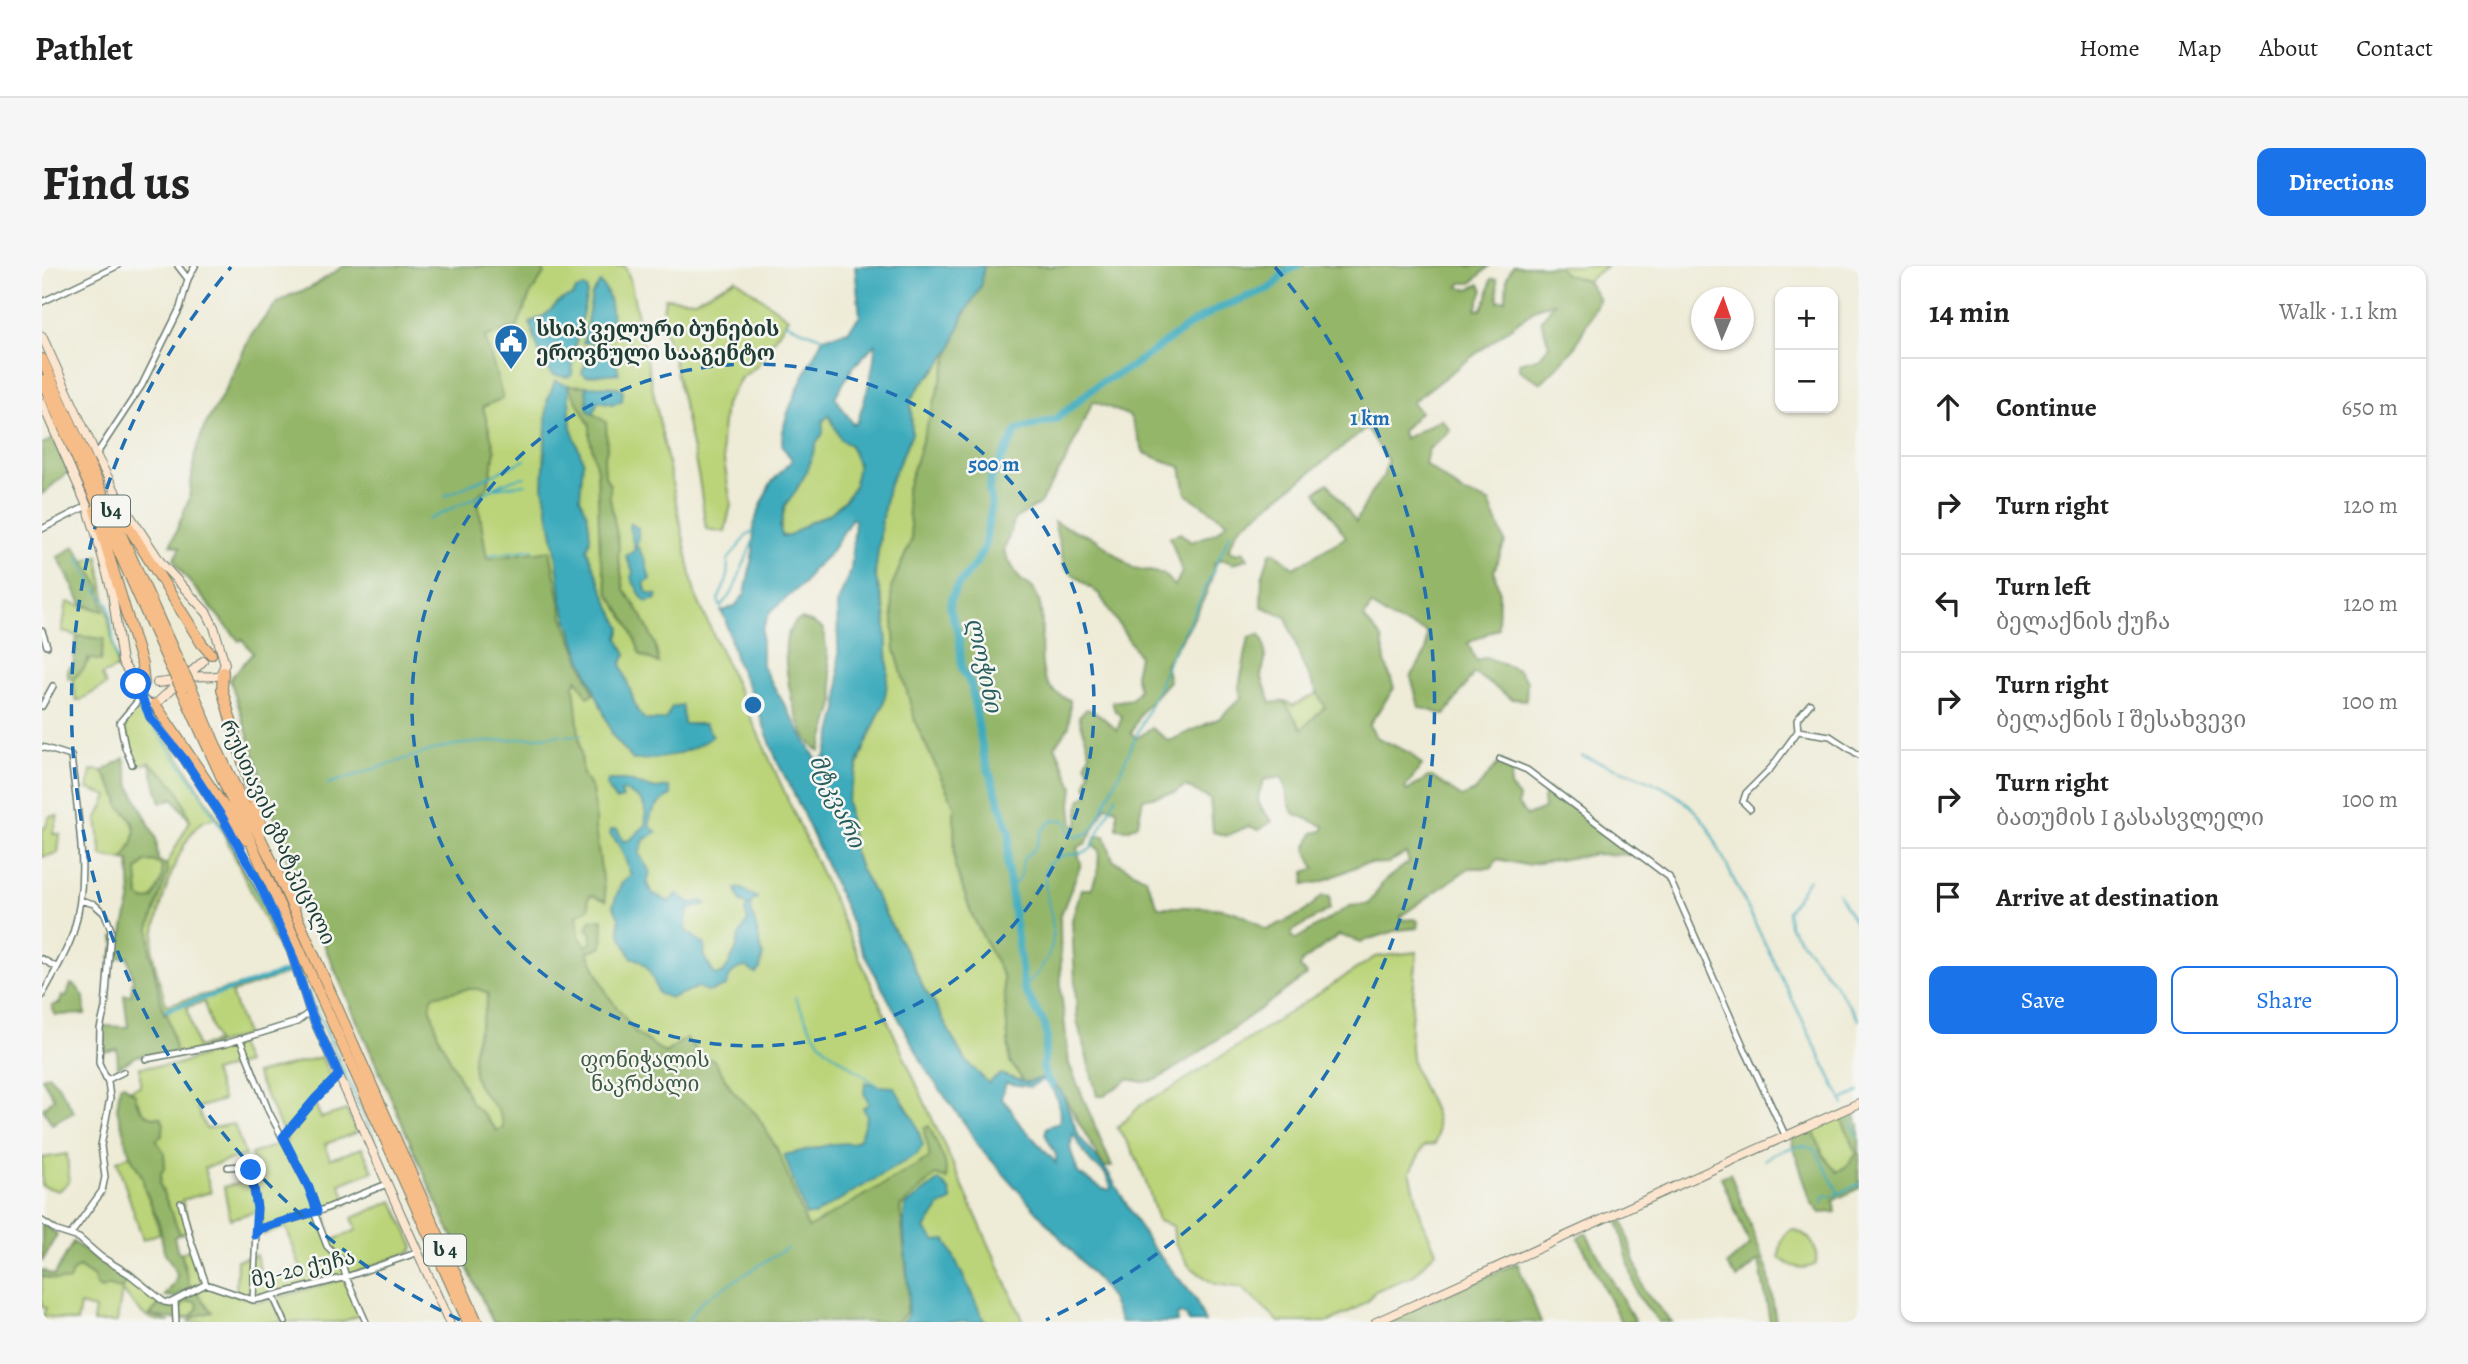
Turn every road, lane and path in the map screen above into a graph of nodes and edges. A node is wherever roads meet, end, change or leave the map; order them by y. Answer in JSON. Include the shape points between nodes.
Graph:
{"nodes":[{"id":1,"x":117,"y":266,"type":"edge"},
{"id":2,"x":178,"y":266,"type":"edge"},
{"id":3,"x":195,"y":266,"type":"edge"},
{"id":4,"x":188,"y":279,"type":"junction"},
{"id":5,"x":42,"y":302,"type":"edge"},
{"id":6,"x":42,"y":336,"type":"edge"},
{"id":7,"x":42,"y":359,"type":"edge"},
{"id":8,"x":42,"y":380,"type":"edge"},
{"id":9,"x":42,"y":403,"type":"edge"},
{"id":10,"x":91,"y":455,"type":"junction"},
{"id":11,"x":81,"y":466,"type":"junction"},
{"id":12,"x":87,"y":506,"type":"junction"},
{"id":13,"x":42,"y":529,"type":"edge"},
{"id":14,"x":42,"y":631,"type":"edge"},
{"id":15,"x":216,"y":636,"type":"junction"},
{"id":16,"x":47,"y":646,"type":"dead end"},
{"id":17,"x":209,"y":656,"type":"junction"},
{"id":18,"x":222,"y":657,"type":"junction"},
{"id":19,"x":175,"y":665,"type":"junction"},
{"id":20,"x":223,"y":672,"type":"junction"},
{"id":21,"x":209,"y":676,"type":"junction"},
{"id":22,"x":157,"y":683,"type":"junction"},
{"id":23,"x":53,"y":686,"type":"dead end"},
{"id":24,"x":143,"y":692,"type":"junction"},
{"id":25,"x":157,"y":701,"type":"junction"},
{"id":26,"x":1810,"y":704,"type":"dead end"},
{"id":27,"x":42,"y":706,"type":"edge"},
{"id":28,"x":150,"y":716,"type":"junction"},
{"id":29,"x":1798,"y":731,"type":"junction"},
{"id":30,"x":42,"y":747,"type":"edge"},
{"id":31,"x":1859,"y":755,"type":"edge"},
{"id":32,"x":1500,"y":759,"type":"dead end"},
{"id":33,"x":132,"y":764,"type":"dead end"},
{"id":34,"x":1750,"y":809,"type":"dead end"},
{"id":35,"x":273,"y":876,"type":"junction"},
{"id":36,"x":80,"y":900,"type":"junction"},
{"id":37,"x":43,"y":960,"type":"edge"},
{"id":38,"x":56,"y":967,"type":"junction"},
{"id":39,"x":42,"y":996,"type":"edge"},
{"id":40,"x":307,"y":1014,"type":"dead end"},
{"id":41,"x":240,"y":1039,"type":"junction"},
{"id":42,"x":146,"y":1059,"type":"dead end"},
{"id":43,"x":123,"y":1072,"type":"dead end"},
{"id":44,"x":339,"y":1075,"type":"junction"},
{"id":45,"x":107,"y":1080,"type":"junction"},
{"id":46,"x":1859,"y":1104,"type":"edge"},
{"id":47,"x":283,"y":1137,"type":"junction"},
{"id":48,"x":1787,"y":1137,"type":"junction"},
{"id":49,"x":228,"y":1167,"type":"dead end"},
{"id":50,"x":408,"y":1180,"type":"junction"},
{"id":51,"x":387,"y":1184,"type":"junction"},
{"id":52,"x":181,"y":1203,"type":"dead end"},
{"id":53,"x":315,"y":1211,"type":"junction"},
{"id":54,"x":42,"y":1221,"type":"edge"},
{"id":55,"x":71,"y":1234,"type":"junction"},
{"id":56,"x":255,"y":1235,"type":"junction"},
{"id":57,"x":419,"y":1252,"type":"junction"},
{"id":58,"x":346,"y":1277,"type":"junction"},
{"id":59,"x":206,"y":1284,"type":"junction"},
{"id":60,"x":271,"y":1296,"type":"junction"},
{"id":61,"x":253,"y":1300,"type":"junction"},
{"id":62,"x":175,"y":1301,"type":"junction"},
{"id":63,"x":176,"y":1322,"type":"edge"},
{"id":64,"x":285,"y":1322,"type":"edge"},
{"id":65,"x":366,"y":1322,"type":"edge"},
{"id":66,"x":449,"y":1322,"type":"edge"},
{"id":67,"x":468,"y":1322,"type":"edge"},
{"id":68,"x":477,"y":1322,"type":"edge"},
{"id":69,"x":1376,"y":1322,"type":"edge"}],
"edges":[{"from":1,"to":5,"type":"street"},
{"from":2,"to":4,"type":"street"},
{"from":3,"to":4,"type":"street"},
{"from":4,"to":10,"type":"street","via":[[180,308],[142,385]]},
{"from":6,"to":10,"type":"street"},
{"from":7,"to":10,"type":"highway","name":"რუსთავის გზატკეცილი","number":"ს4"},
{"from":8,"to":11,"type":"highway","name":"რუსთავის გზატკეცილი","number":"ს4"},
{"from":9,"to":12,"type":"street"},
{"from":10,"to":15,"type":"street","via":[[162,564],[207,614]]},
{"from":10,"to":17,"type":"highway","via":[[116,508]]},
{"from":10,"to":19,"type":"highway","name":"რუსთავის გზატკეცილი","number":"ს4"},
{"from":11,"to":19,"type":"highway","name":"რუსთავის გზატკეცილი","number":"ს4"},
{"from":11,"to":24,"type":"highway","via":[[142,665]]},
{"from":12,"to":13,"type":"street"},
{"from":12,"to":24,"type":"street","via":[[112,592],[122,662]]},
{"from":14,"to":16,"type":"street"},
{"from":15,"to":17,"type":"street"},
{"from":15,"to":18,"type":"street"},
{"from":17,"to":18,"type":"street"},
{"from":17,"to":21,"type":"street","via":[[203,670]]},
{"from":17,"to":22,"type":"street","via":[[190,674]]},
{"from":18,"to":20,"type":"street"},
{"from":19,"to":35,"type":"highway","name":"რუსთავის გზატკეცილი","number":"ს4","bridge":true},
{"from":20,"to":21,"type":"street"},
{"from":20,"to":35,"type":"highway","via":[[222,689]]},
{"from":21,"to":25,"type":"street","via":[[183,680]]},
{"from":22,"to":24,"type":"street"},
{"from":22,"to":25,"type":"street","via":[[162,689]]},
{"from":23,"to":27,"type":"street"},
{"from":24,"to":25,"type":"street"},
{"from":24,"to":28,"type":"street"},
{"from":24,"to":33,"type":"street","via":[[120,722]]},
{"from":25,"to":28,"type":"street"},
{"from":25,"to":35,"type":"highway"},
{"from":26,"to":29,"type":"street","via":[[1797,720]]},
{"from":28,"to":44,"type":"street","via":[[184,759],[257,879],[291,951],[310,1011]]},
{"from":29,"to":31,"type":"street","via":[[1827,735]]},
{"from":29,"to":34,"type":"street","via":[[1746,793],[1743,802]]},
{"from":30,"to":36,"type":"street","via":[[71,756],[82,841]]},
{"from":32,"to":48,"type":"street","via":[[1527,771],[1669,877]]},
{"from":35,"to":50,"type":"highway","name":"რუსთავის გზატკეცილი","number":"ს4"},
{"from":36,"to":38,"type":"street","via":[[72,935]]},
{"from":36,"to":45,"type":"street","via":[[94,904],[111,930],[99,1063]]},
{"from":37,"to":38,"type":"street"},
{"from":38,"to":39,"type":"street"},
{"from":40,"to":41,"type":"street","via":[[296,1022]]},
{"from":41,"to":42,"type":"street"},
{"from":41,"to":47,"type":"street"},
{"from":43,"to":45,"type":"street"},
{"from":44,"to":47,"type":"street"},
{"from":44,"to":51,"type":"street"},
{"from":45,"to":55,"type":"street","via":[[110,1098],[101,1146],[102,1191]]},
{"from":46,"to":48,"type":"street"},
{"from":47,"to":53,"type":"street","via":[[309,1188]]},
{"from":48,"to":69,"type":"street"},
{"from":49,"to":56,"type":"street","via":[[251,1170],[257,1208]]},
{"from":50,"to":67,"type":"highway","name":"რუსთავის გზატკეცილი","number":"ს 4"},
{"from":50,"to":68,"type":"highway","name":"რუსთავის გზატკეცილი","number":"ს 4"},
{"from":51,"to":53,"type":"street"},
{"from":51,"to":57,"type":"street"},
{"from":52,"to":59,"type":"street"},
{"from":53,"to":56,"type":"street","via":[[259,1229]]},
{"from":53,"to":58,"type":"street","via":[[327,1246],[341,1260]]},
{"from":54,"to":55,"type":"street"},
{"from":55,"to":62,"type":"street","via":[[164,1302]]},
{"from":56,"to":61,"type":"street"},
{"from":57,"to":58,"type":"street","name":"მე-20 ქუჩა"},
{"from":57,"to":66,"type":"street"},
{"from":58,"to":60,"type":"street","name":"მე-20 ქუჩა"},
{"from":58,"to":65,"type":"street"},
{"from":59,"to":61,"type":"street","name":"მე-20 ქუჩა"},
{"from":59,"to":62,"type":"street"},
{"from":60,"to":61,"type":"street","name":"მე-20 ქუჩა"},
{"from":60,"to":64,"type":"street"},
{"from":62,"to":63,"type":"street"}]}
